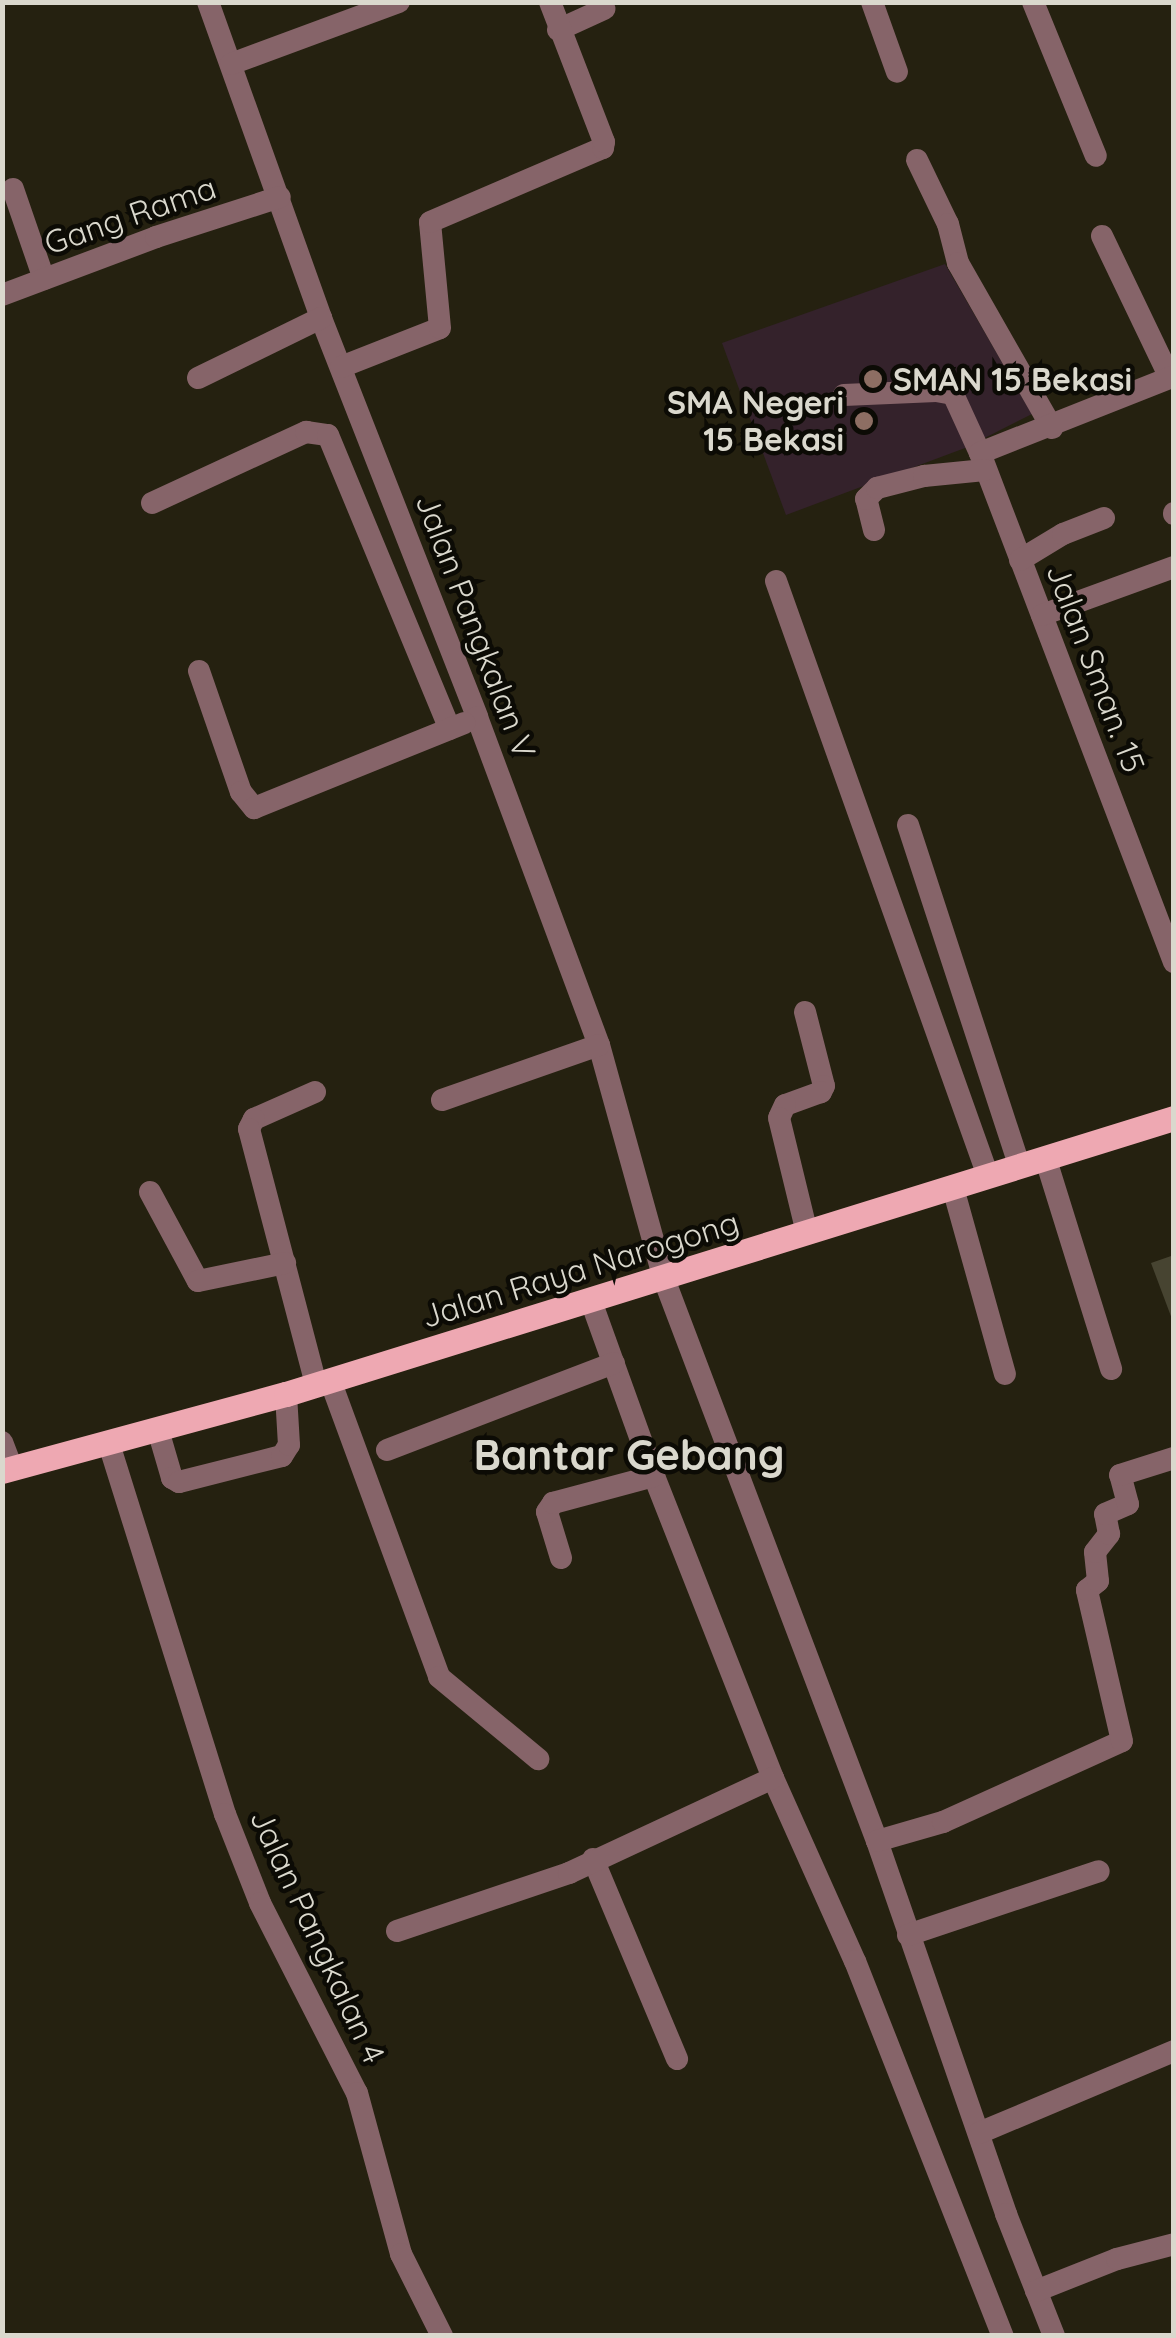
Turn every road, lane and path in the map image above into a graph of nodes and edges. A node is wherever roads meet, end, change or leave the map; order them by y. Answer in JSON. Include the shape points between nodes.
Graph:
{"nodes":[{"id":1,"x":208,"y":2,"type":"edge"},
{"id":2,"x":400,"y":2,"type":"edge"},
{"id":3,"x":550,"y":2,"type":"edge"},
{"id":4,"x":872,"y":2,"type":"edge"},
{"id":5,"x":1033,"y":2,"type":"edge"},
{"id":6,"x":604,"y":10,"type":"dead end"},
{"id":7,"x":558,"y":30,"type":"junction"},
{"id":8,"x":232,"y":64,"type":"junction"},
{"id":9,"x":897,"y":72,"type":"dead end"},
{"id":10,"x":1096,"y":156,"type":"dead end"},
{"id":11,"x":917,"y":160,"type":"dead end"},
{"id":12,"x":13,"y":188,"type":"dead end"},
{"id":13,"x":280,"y":198,"type":"junction"},
{"id":14,"x":1102,"y":236,"type":"dead end"},
{"id":15,"x":44,"y":279,"type":"junction"},
{"id":16,"x":2,"y":295,"type":"edge"},
{"id":17,"x":321,"y":318,"type":"junction"},
{"id":18,"x":341,"y":366,"type":"junction"},
{"id":19,"x":1172,"y":377,"type":"edge"},
{"id":20,"x":198,"y":378,"type":"dead end"},
{"id":21,"x":844,"y":395,"type":"dead end"},
{"id":22,"x":1052,"y":428,"type":"junction"},
{"id":23,"x":982,"y":462,"type":"junction"},
{"id":24,"x":152,"y":504,"type":"dead end"},
{"id":25,"x":1104,"y":518,"type":"dead end"},
{"id":26,"x":874,"y":530,"type":"dead end"},
{"id":27,"x":1020,"y":560,"type":"junction"},
{"id":28,"x":1174,"y":567,"type":"edge"},
{"id":29,"x":776,"y":581,"type":"dead end"},
{"id":30,"x":1042,"y":615,"type":"junction"},
{"id":31,"x":199,"y":670,"type":"dead end"},
{"id":32,"x":478,"y":717,"type":"junction"},
{"id":33,"x":450,"y":729,"type":"junction"},
{"id":34,"x":908,"y":825,"type":"dead end"},
{"id":35,"x":1174,"y":962,"type":"edge"},
{"id":36,"x":805,"y":1012,"type":"dead end"},
{"id":37,"x":599,"y":1045,"type":"junction"},
{"id":38,"x":315,"y":1092,"type":"dead end"},
{"id":39,"x":442,"y":1100,"type":"dead end"},
{"id":40,"x":1174,"y":1118,"type":"edge"},
{"id":41,"x":1046,"y":1160,"type":"junction"},
{"id":42,"x":1020,"y":1167,"type":"junction"},
{"id":43,"x":988,"y":1176,"type":"junction"},
{"id":44,"x":953,"y":1188,"type":"junction"},
{"id":45,"x":150,"y":1192,"type":"dead end"},
{"id":46,"x":807,"y":1233,"type":"junction"},
{"id":47,"x":285,"y":1263,"type":"junction"},
{"id":48,"x":664,"y":1279,"type":"junction"},
{"id":49,"x":591,"y":1300,"type":"junction"},
{"id":50,"x":614,"y":1363,"type":"junction"},
{"id":51,"x":1112,"y":1369,"type":"dead end"},
{"id":52,"x":1004,"y":1374,"type":"dead end"},
{"id":53,"x":323,"y":1382,"type":"junction"},
{"id":54,"x":286,"y":1394,"type":"junction"},
{"id":55,"x":158,"y":1430,"type":"junction"},
{"id":56,"x":2,"y":1442,"type":"edge"},
{"id":57,"x":110,"y":1444,"type":"junction"},
{"id":58,"x":387,"y":1450,"type":"dead end"},
{"id":59,"x":1174,"y":1458,"type":"edge"},
{"id":60,"x":7,"y":1469,"type":"edge"},
{"id":61,"x":654,"y":1476,"type":"junction"},
{"id":62,"x":561,"y":1558,"type":"dead end"},
{"id":63,"x":538,"y":1759,"type":"dead end"},
{"id":64,"x":773,"y":1778,"type":"junction"},
{"id":65,"x":877,"y":1841,"type":"junction"},
{"id":66,"x":593,"y":1859,"type":"junction"},
{"id":67,"x":1099,"y":1871,"type":"dead end"},
{"id":68,"x":397,"y":1931,"type":"dead end"},
{"id":69,"x":908,"y":1936,"type":"junction"},
{"id":70,"x":1174,"y":2050,"type":"edge"},
{"id":71,"x":677,"y":2059,"type":"dead end"},
{"id":72,"x":979,"y":2133,"type":"junction"},
{"id":73,"x":1174,"y":2244,"type":"edge"},
{"id":74,"x":1036,"y":2291,"type":"junction"},
{"id":75,"x":442,"y":2336,"type":"edge"},
{"id":76,"x":1004,"y":2336,"type":"edge"},
{"id":77,"x":1054,"y":2336,"type":"edge"}],
"edges":[{"from":1,"to":8,"type":"street","name":"Jalan Pangkalan V"},
{"from":2,"to":8,"type":"street"},
{"from":3,"to":7,"type":"street"},
{"from":4,"to":9,"type":"street"},
{"from":5,"to":10,"type":"street"},
{"from":6,"to":7,"type":"street"},
{"from":7,"to":18,"type":"street","via":[[603,148],[430,222],[440,328]]},
{"from":8,"to":13,"type":"street","name":"Jalan Pangkalan V"},
{"from":11,"to":22,"type":"street","via":[[948,224],[958,263]]},
{"from":12,"to":15,"type":"street"},
{"from":13,"to":15,"type":"street","name":"Gang Rama"},
{"from":13,"to":17,"type":"street","name":"Jalan Pangkalan V"},
{"from":14,"to":19,"type":"street"},
{"from":15,"to":16,"type":"street","name":"Gang Rama"},
{"from":17,"to":18,"type":"street","name":"Jalan Pangkalan V"},
{"from":17,"to":20,"type":"street"},
{"from":18,"to":32,"type":"street","name":"Jalan Pangkalan V"},
{"from":19,"to":22,"type":"street"},
{"from":21,"to":23,"type":"street","name":"Jalan Sman. 15","via":[[947,391]]},
{"from":22,"to":23,"type":"street"},
{"from":23,"to":26,"type":"street","via":[[876,488],[866,499]]},
{"from":23,"to":27,"type":"street","name":"Jalan Sman. 15"},
{"from":24,"to":33,"type":"street","via":[[306,432],[328,435]]},
{"from":25,"to":27,"type":"street"},
{"from":27,"to":30,"type":"street","name":"Jalan Sman. 15"},
{"from":28,"to":30,"type":"street"},
{"from":29,"to":43,"type":"street"},
{"from":30,"to":35,"type":"street","name":"Jalan Sman. 15"},
{"from":31,"to":33,"type":"street","via":[[241,792],[254,808]]},
{"from":32,"to":33,"type":"street"},
{"from":32,"to":37,"type":"street","name":"Jalan Pangkalan V"},
{"from":34,"to":42,"type":"street"},
{"from":36,"to":46,"type":"street","via":[[824,1086],[784,1106],[778,1118]]},
{"from":37,"to":39,"type":"street"},
{"from":37,"to":48,"type":"street","name":"Jalan Pangkalan V"},
{"from":38,"to":47,"type":"street","via":[[254,1119],[248,1129]]},
{"from":40,"to":41,"type":"main road","name":"Jalan Raya Narogong"},
{"from":41,"to":42,"type":"main road","name":"Jalan Raya Narogong"},
{"from":41,"to":51,"type":"street"},
{"from":42,"to":43,"type":"main road","name":"Jalan Raya Narogong"},
{"from":43,"to":44,"type":"main road","name":"Jalan Raya Narogong"},
{"from":44,"to":46,"type":"main road","name":"Jalan Raya Narogong"},
{"from":44,"to":52,"type":"street"},
{"from":45,"to":47,"type":"street","via":[[198,1282]]},
{"from":46,"to":48,"type":"main road","name":"Jalan Raya Narogong"},
{"from":47,"to":53,"type":"street"},
{"from":48,"to":49,"type":"main road","name":"Jalan Raya Narogong"},
{"from":48,"to":65,"type":"street","name":"Jalan Pangkalan V"},
{"from":49,"to":50,"type":"street"},
{"from":49,"to":53,"type":"main road","name":"Jalan Raya Narogong"},
{"from":50,"to":58,"type":"street"},
{"from":50,"to":61,"type":"street"},
{"from":53,"to":54,"type":"main road","name":"Jalan Raya Narogong"},
{"from":53,"to":63,"type":"street","via":[[439,1677]]},
{"from":54,"to":55,"type":"main road","name":"Jalan Raya Narogong"},
{"from":54,"to":55,"type":"street","via":[[289,1445],[282,1456],[179,1482]]},
{"from":55,"to":57,"type":"main road","name":"Jalan Raya Narogong"},
{"from":56,"to":60,"type":"street"},
{"from":57,"to":60,"type":"main road","name":"Jalan Raya Narogong"},
{"from":57,"to":75,"type":"street","name":"Jalan Pangkalan 4","via":[[225,1814],[260,1903],[357,2093],[401,2254]]},
{"from":59,"to":65,"type":"street","via":[[1120,1475],[1128,1504],[1105,1514],[1109,1534],[1095,1552],[1098,1581],[1087,1590],[1122,1740],[943,1822]]},
{"from":61,"to":62,"type":"street","via":[[553,1503],[547,1512]]},
{"from":61,"to":64,"type":"street"},
{"from":64,"to":66,"type":"street"},
{"from":64,"to":76,"type":"street","via":[[855,1961]]},
{"from":65,"to":69,"type":"street","name":"Jalan Pangkalan V"},
{"from":66,"to":68,"type":"street"},
{"from":66,"to":71,"type":"street"},
{"from":67,"to":69,"type":"street"},
{"from":69,"to":72,"type":"street","name":"Jalan Pangkalan V"},
{"from":70,"to":72,"type":"street"},
{"from":72,"to":74,"type":"street","name":"Jalan Pangkalan V"},
{"from":73,"to":74,"type":"street"},
{"from":74,"to":77,"type":"street","name":"Jalan Pangkalan V"}]}
